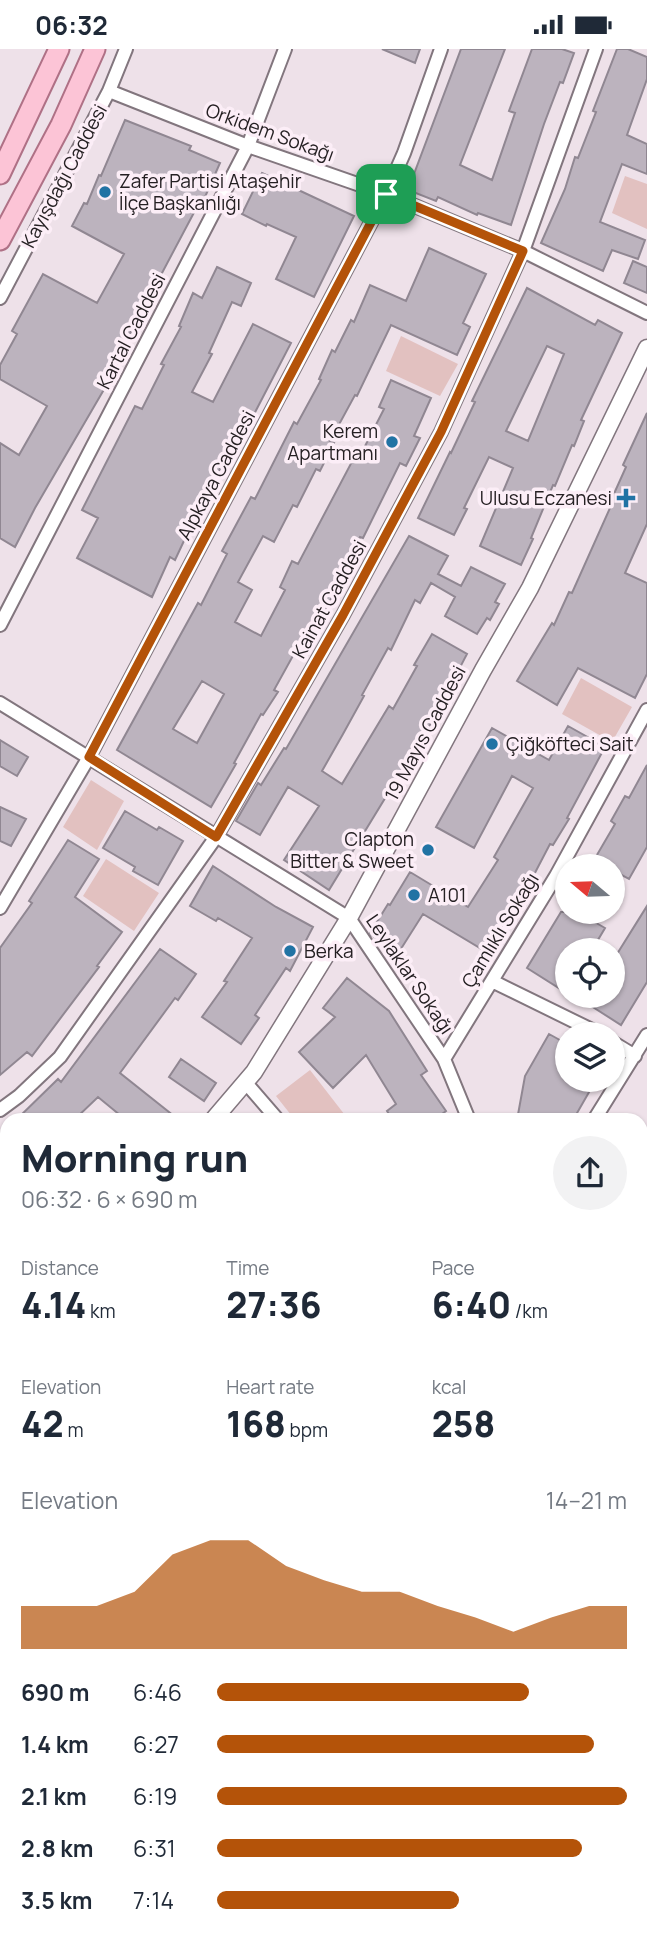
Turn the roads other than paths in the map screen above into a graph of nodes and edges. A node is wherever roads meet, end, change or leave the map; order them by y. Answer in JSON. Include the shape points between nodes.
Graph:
{"nodes":[{"id":1,"x":59,"y":49,"type":"edge"},
{"id":2,"x":96,"y":49,"type":"edge"},
{"id":3,"x":125,"y":49,"type":"edge"},
{"id":4,"x":285,"y":49,"type":"edge"},
{"id":5,"x":441,"y":49,"type":"edge"},
{"id":6,"x":596,"y":49,"type":"edge"},
{"id":7,"x":109,"y":91,"type":"junction"},
{"id":8,"x":248,"y":146,"type":"junction"},
{"id":9,"x":0,"y":174,"type":"edge"},
{"id":10,"x":386,"y":194,"type":"junction"},
{"id":11,"x":0,"y":240,"type":"edge"},
{"id":12,"x":523,"y":251,"type":"junction"},
{"id":13,"x":0,"y":298,"type":"edge"},
{"id":14,"x":647,"y":313,"type":"edge"},
{"id":15,"x":647,"y":348,"type":"edge"},
{"id":16,"x":0,"y":625,"type":"edge"},
{"id":17,"x":0,"y":703,"type":"edge"},
{"id":18,"x":647,"y":711,"type":"edge"},
{"id":19,"x":89,"y":757,"type":"junction"},
{"id":20,"x":216,"y":837,"type":"junction"},
{"id":21,"x":0,"y":908,"type":"edge"},
{"id":22,"x":349,"y":918,"type":"junction"},
{"id":23,"x":492,"y":981,"type":"junction"},
{"id":24,"x":576,"y":1022,"type":"edge"},
{"id":25,"x":647,"y":1036,"type":"edge"},
{"id":26,"x":625,"y":1050,"type":"edge"},
{"id":27,"x":635,"y":1056,"type":"junction"},
{"id":28,"x":444,"y":1059,"type":"junction"},
{"id":29,"x":246,"y":1083,"type":"junction"},
{"id":30,"x":0,"y":1110,"type":"edge"},
{"id":31,"x":219,"y":1113,"type":"edge"},
{"id":32,"x":272,"y":1113,"type":"edge"},
{"id":33,"x":466,"y":1113,"type":"edge"},
{"id":34,"x":598,"y":1113,"type":"edge"}],
"edges":[{"from":1,"to":9,"type":"main road"},
{"from":2,"to":11,"type":"main road","name":"Kayışdağı Caddesi"},
{"from":3,"to":7,"type":"street","name":"Kayışdağı Caddesi"},
{"from":4,"to":8,"type":"street","name":"Kartal Caddesi"},
{"from":5,"to":10,"type":"street","name":"Alpkaya Caddesi"},
{"from":6,"to":12,"type":"street","name":"Kainat Caddesi"},
{"from":7,"to":8,"type":"street","name":"Orkidem Sokağı"},
{"from":7,"to":13,"type":"street","name":"Kayışdağı Caddesi"},
{"from":8,"to":10,"type":"street","name":"Orkidem Sokağı"},
{"from":8,"to":16,"type":"street","name":"Kartal Caddesi"},
{"from":10,"to":12,"type":"street","name":"Orkidem Sokağı"},
{"from":10,"to":19,"type":"street","name":"Alpkaya Caddesi"},
{"from":12,"to":14,"type":"street","name":"Orkidem Sokağı"},
{"from":12,"to":20,"type":"street","name":"Kainat Caddesi","via":[[441,432]]},
{"from":15,"to":22,"type":"street","name":"19 Mayıs Caddesi","via":[[530,588]]},
{"from":17,"to":19,"type":"street","name":"Leylaklar Sokağı"},
{"from":18,"to":23,"type":"street","name":"Çamlıklı Sokağı"},
{"from":19,"to":20,"type":"street","name":"Leylaklar Sokağı"},
{"from":19,"to":21,"type":"street","name":"Alpkaya Caddesi"},
{"from":20,"to":22,"type":"street","name":"Leylaklar Sokağı"},
{"from":20,"to":30,"type":"street","name":"Kainat Caddesi","via":[[60,1056]]},
{"from":22,"to":28,"type":"street","name":"Leylaklar Sokağı"},
{"from":22,"to":29,"type":"street","name":"19 Mayıs Caddesi"},
{"from":23,"to":24,"type":"street"},
{"from":23,"to":28,"type":"street","name":"Çamlıklı Sokağı"},
{"from":25,"to":27,"type":"street"},
{"from":26,"to":27,"type":"street"},
{"from":27,"to":34,"type":"street"},
{"from":28,"to":33,"type":"street","name":"Leylaklar Sokağı"},
{"from":29,"to":31,"type":"street","name":"19 Mayıs Caddesi"},
{"from":29,"to":32,"type":"street"}]}
